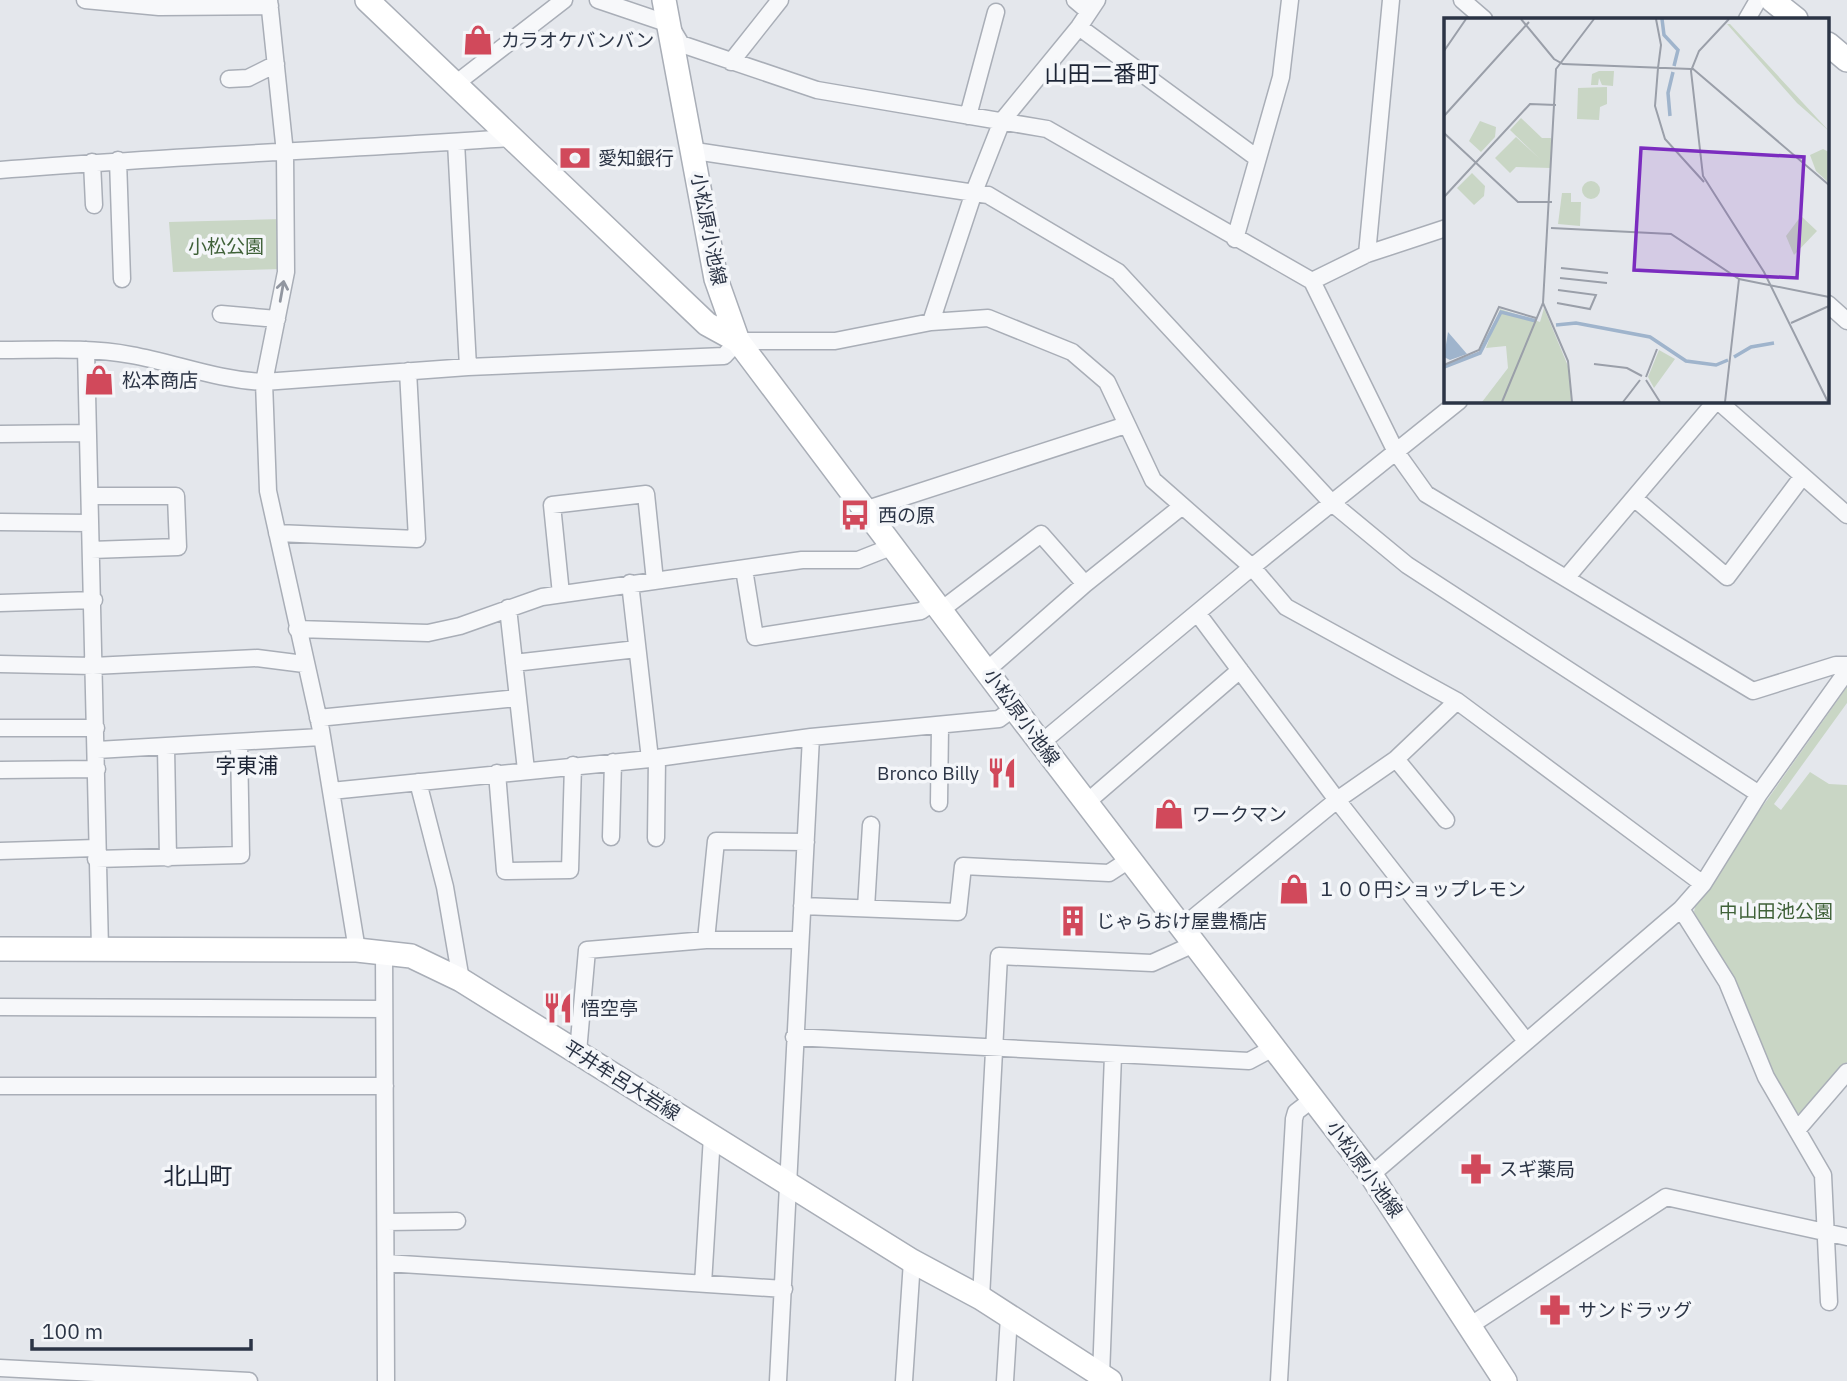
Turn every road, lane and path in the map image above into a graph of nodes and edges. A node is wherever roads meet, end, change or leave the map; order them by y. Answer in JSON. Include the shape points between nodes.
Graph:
{"nodes":[{"id":1,"x":85,"y":0,"type":"edge"},
{"id":2,"x":367,"y":0,"type":"edge"},
{"id":3,"x":564,"y":0,"type":"edge"},
{"id":4,"x":598,"y":0,"type":"edge"},
{"id":5,"x":664,"y":0,"type":"edge"},
{"id":6,"x":780,"y":0,"type":"edge"},
{"id":7,"x":1075,"y":0,"type":"edge"},
{"id":8,"x":1290,"y":0,"type":"edge"},
{"id":9,"x":1391,"y":0,"type":"edge"},
{"id":10,"x":1462,"y":0,"type":"edge"},
{"id":11,"x":1758,"y":0,"type":"edge"},
{"id":12,"x":1772,"y":0,"type":"edge"},
{"id":13,"x":269,"y":3,"type":"edge"},
{"id":14,"x":1093,"y":6,"type":"edge"},
{"id":15,"x":996,"y":12,"type":"dead end"},
{"id":16,"x":1483,"y":18,"type":"edge"},
{"id":17,"x":1748,"y":18,"type":"edge"},
{"id":18,"x":1796,"y":18,"type":"edge"},
{"id":19,"x":669,"y":24,"type":"junction"},
{"id":20,"x":1079,"y":27,"type":"junction"},
{"id":21,"x":1829,"y":45,"type":"edge"},
{"id":22,"x":1847,"y":60,"type":"edge"},
{"id":23,"x":731,"y":62,"type":"junction"},
{"id":24,"x":276,"y":64,"type":"junction"},
{"id":25,"x":229,"y":79,"type":"dead end"},
{"id":26,"x":454,"y":85,"type":"junction"},
{"id":27,"x":968,"y":116,"type":"junction"},
{"id":28,"x":1002,"y":121,"type":"junction"},
{"id":29,"x":510,"y":138,"type":"junction"},
{"id":30,"x":456,"y":142,"type":"junction"},
{"id":31,"x":695,"y":151,"type":"junction"},
{"id":32,"x":285,"y":153,"type":"junction"},
{"id":33,"x":1256,"y":158,"type":"junction"},
{"id":34,"x":118,"y":160,"type":"junction"},
{"id":35,"x":92,"y":162,"type":"junction"},
{"id":36,"x":0,"y":170,"type":"edge"},
{"id":37,"x":974,"y":192,"type":"junction"},
{"id":38,"x":94,"y":205,"type":"dead end"},
{"id":39,"x":1444,"y":229,"type":"edge"},
{"id":40,"x":1235,"y":239,"type":"junction"},
{"id":41,"x":1367,"y":254,"type":"junction"},
{"id":42,"x":122,"y":279,"type":"dead end"},
{"id":43,"x":1312,"y":281,"type":"junction"},
{"id":44,"x":1829,"y":305,"type":"edge"},
{"id":45,"x":221,"y":314,"type":"dead end"},
{"id":46,"x":277,"y":319,"type":"junction"},
{"id":47,"x":931,"y":321,"type":"junction"},
{"id":48,"x":1847,"y":321,"type":"edge"},
{"id":49,"x":738,"y":341,"type":"junction"},
{"id":50,"x":0,"y":350,"type":"edge"},
{"id":51,"x":86,"y":350,"type":"junction"},
{"id":52,"x":468,"y":367,"type":"junction"},
{"id":53,"x":408,"y":371,"type":"junction"},
{"id":54,"x":264,"y":382,"type":"junction"},
{"id":55,"x":1459,"y":402,"type":"edge"},
{"id":56,"x":1716,"y":402,"type":"edge"},
{"id":57,"x":1718,"y":402,"type":"edge"},
{"id":58,"x":1126,"y":425,"type":"junction"},
{"id":59,"x":88,"y":433,"type":"junction"},
{"id":60,"x":0,"y":434,"type":"edge"},
{"id":61,"x":1396,"y":452,"type":"junction"},
{"id":62,"x":1802,"y":477,"type":"junction"},
{"id":63,"x":90,"y":496,"type":"junction"},
{"id":64,"x":1633,"y":498,"type":"junction"},
{"id":65,"x":1332,"y":503,"type":"junction"},
{"id":66,"x":1181,"y":507,"type":"junction"},
{"id":67,"x":867,"y":509,"type":"junction"},
{"id":68,"x":1847,"y":515,"type":"edge"},
{"id":69,"x":0,"y":522,"type":"edge"},
{"id":70,"x":90,"y":523,"type":"junction"},
{"id":71,"x":277,"y":533,"type":"junction"},
{"id":72,"x":891,"y":547,"type":"junction"},
{"id":73,"x":91,"y":550,"type":"junction"},
{"id":74,"x":1252,"y":567,"type":"junction"},
{"id":75,"x":744,"y":569,"type":"junction"},
{"id":76,"x":1567,"y":577,"type":"junction"},
{"id":77,"x":655,"y":581,"type":"junction"},
{"id":78,"x":630,"y":583,"type":"junction"},
{"id":79,"x":1085,"y":584,"type":"junction"},
{"id":80,"x":561,"y":594,"type":"junction"},
{"id":81,"x":94,"y":600,"type":"junction"},
{"id":82,"x":0,"y":603,"type":"edge"},
{"id":83,"x":937,"y":606,"type":"junction"},
{"id":84,"x":508,"y":608,"type":"junction"},
{"id":85,"x":1198,"y":614,"type":"junction"},
{"id":86,"x":297,"y":629,"type":"junction"},
{"id":87,"x":637,"y":649,"type":"junction"},
{"id":88,"x":514,"y":663,"type":"junction"},
{"id":89,"x":0,"y":664,"type":"edge"},
{"id":90,"x":304,"y":664,"type":"junction"},
{"id":91,"x":1847,"y":664,"type":"edge"},
{"id":92,"x":93,"y":666,"type":"junction"},
{"id":93,"x":987,"y":670,"type":"junction"},
{"id":94,"x":1240,"y":670,"type":"junction"},
{"id":95,"x":1847,"y":671,"type":"edge"},
{"id":96,"x":517,"y":698,"type":"junction"},
{"id":97,"x":1457,"y":702,"type":"junction"},
{"id":98,"x":1014,"y":708,"type":"junction"},
{"id":99,"x":318,"y":718,"type":"junction"},
{"id":100,"x":940,"y":726,"type":"junction"},
{"id":101,"x":0,"y":728,"type":"edge"},
{"id":102,"x":96,"y":728,"type":"junction"},
{"id":103,"x":321,"y":737,"type":"junction"},
{"id":104,"x":811,"y":737,"type":"junction"},
{"id":105,"x":239,"y":743,"type":"junction"},
{"id":106,"x":1041,"y":743,"type":"junction"},
{"id":107,"x":166,"y":747,"type":"junction"},
{"id":108,"x":97,"y":750,"type":"junction"},
{"id":109,"x":653,"y":758,"type":"junction"},
{"id":110,"x":1396,"y":759,"type":"junction"},
{"id":111,"x":613,"y":762,"type":"junction"},
{"id":112,"x":573,"y":765,"type":"junction"},
{"id":113,"x":97,"y":769,"type":"junction"},
{"id":114,"x":0,"y":770,"type":"edge"},
{"id":115,"x":526,"y":770,"type":"junction"},
{"id":116,"x":497,"y":773,"type":"junction"},
{"id":117,"x":418,"y":782,"type":"junction"},
{"id":118,"x":331,"y":791,"type":"junction"},
{"id":119,"x":1759,"y":794,"type":"junction"},
{"id":120,"x":1336,"y":800,"type":"junction"},
{"id":121,"x":939,"y":803,"type":"dead end"},
{"id":122,"x":1086,"y":803,"type":"junction"},
{"id":123,"x":1446,"y":820,"type":"dead end"},
{"id":124,"x":871,"y":825,"type":"dead end"},
{"id":125,"x":611,"y":837,"type":"dead end"},
{"id":126,"x":656,"y":838,"type":"dead end"},
{"id":127,"x":806,"y":842,"type":"junction"},
{"id":128,"x":0,"y":851,"type":"edge"},
{"id":129,"x":96,"y":854,"type":"junction"},
{"id":130,"x":168,"y":858,"type":"junction"},
{"id":131,"x":1129,"y":860,"type":"junction"},
{"id":132,"x":1703,"y":884,"type":"junction"},
{"id":133,"x":802,"y":906,"type":"junction"},
{"id":134,"x":866,"y":908,"type":"junction"},
{"id":135,"x":1681,"y":909,"type":"junction"},
{"id":136,"x":1188,"y":935,"type":"junction"},
{"id":137,"x":706,"y":940,"type":"junction"},
{"id":138,"x":800,"y":940,"type":"junction"},
{"id":139,"x":0,"y":949,"type":"edge"},
{"id":140,"x":100,"y":949,"type":"junction"},
{"id":141,"x":357,"y":950,"type":"junction"},
{"id":142,"x":384,"y":951,"type":"junction"},
{"id":143,"x":461,"y":980,"type":"junction"},
{"id":144,"x":0,"y":1007,"type":"edge"},
{"id":145,"x":384,"y":1009,"type":"junction"},
{"id":146,"x":794,"y":1037,"type":"junction"},
{"id":147,"x":1526,"y":1041,"type":"junction"},
{"id":148,"x":1273,"y":1048,"type":"junction"},
{"id":149,"x":993,"y":1049,"type":"junction"},
{"id":150,"x":578,"y":1052,"type":"junction"},
{"id":151,"x":1112,"y":1055,"type":"junction"},
{"id":152,"x":1847,"y":1072,"type":"edge"},
{"id":153,"x":0,"y":1086,"type":"edge"},
{"id":154,"x":385,"y":1086,"type":"junction"},
{"id":155,"x":1313,"y":1099,"type":"junction"},
{"id":156,"x":1797,"y":1130,"type":"junction"},
{"id":157,"x":712,"y":1136,"type":"junction"},
{"id":158,"x":1371,"y":1175,"type":"junction"},
{"id":159,"x":789,"y":1183,"type":"junction"},
{"id":160,"x":457,"y":1220,"type":"dead end"},
{"id":161,"x":386,"y":1222,"type":"junction"},
{"id":162,"x":1826,"y":1232,"type":"junction"},
{"id":163,"x":1847,"y":1237,"type":"edge"},
{"id":164,"x":912,"y":1261,"type":"junction"},
{"id":165,"x":386,"y":1264,"type":"junction"},
{"id":166,"x":703,"y":1284,"type":"junction"},
{"id":167,"x":784,"y":1289,"type":"junction"},
{"id":168,"x":981,"y":1298,"type":"junction"},
{"id":169,"x":1829,"y":1302,"type":"dead end"},
{"id":170,"x":1009,"y":1317,"type":"junction"},
{"id":171,"x":1471,"y":1325,"type":"junction"},
{"id":172,"x":0,"y":1368,"type":"edge"},
{"id":173,"x":1105,"y":1378,"type":"edge"},
{"id":174,"x":249,"y":1381,"type":"edge"},
{"id":175,"x":386,"y":1381,"type":"edge"},
{"id":176,"x":778,"y":1381,"type":"edge"},
{"id":177,"x":904,"y":1381,"type":"edge"},
{"id":178,"x":1005,"y":1381,"type":"edge"},
{"id":179,"x":1279,"y":1381,"type":"edge"},
{"id":180,"x":1505,"y":1381,"type":"edge"}],
"edges":[{"from":1,"to":13,"type":"street","via":[[159,7]]},
{"from":2,"to":26,"type":"main road"},
{"from":3,"to":26,"type":"street"},
{"from":4,"to":19,"type":"street"},
{"from":5,"to":19,"type":"main road","name":"小松原小池線"},
{"from":6,"to":23,"type":"street"},
{"from":7,"to":14,"type":"street"},
{"from":8,"to":33,"type":"street","via":[[1281,77]]},
{"from":9,"to":41,"type":"street"},
{"from":10,"to":16,"type":"street"},
{"from":11,"to":17,"type":"street"},
{"from":12,"to":18,"type":"main road"},
{"from":13,"to":24,"type":"street"},
{"from":14,"to":20,"type":"street"},
{"from":15,"to":27,"type":"street"},
{"from":19,"to":23,"type":"street","via":[[681,44]]},
{"from":19,"to":31,"type":"main road","name":"小松原小池線"},
{"from":20,"to":28,"type":"street"},
{"from":20,"to":33,"type":"street"},
{"from":21,"to":22,"type":"main road"},
{"from":23,"to":27,"type":"street","via":[[817,90]]},
{"from":24,"to":25,"type":"street","via":[[248,78]]},
{"from":24,"to":32,"type":"street"},
{"from":26,"to":29,"type":"main road"},
{"from":27,"to":28,"type":"street"},
{"from":28,"to":37,"type":"street"},
{"from":28,"to":40,"type":"street","via":[[1047,129]]},
{"from":29,"to":30,"type":"street"},
{"from":29,"to":49,"type":"main road","via":[[707,324]]},
{"from":30,"to":32,"type":"street"},
{"from":30,"to":52,"type":"street"},
{"from":31,"to":37,"type":"street"},
{"from":31,"to":49,"type":"main road","name":"小松原小池線","via":[[716,279]]},
{"from":32,"to":34,"type":"street"},
{"from":46,"to":32,"type":"street","one_way":true,"via":[[286,272]]},
{"from":33,"to":40,"type":"street"},
{"from":34,"to":35,"type":"street"},
{"from":34,"to":42,"type":"street"},
{"from":35,"to":36,"type":"street"},
{"from":35,"to":38,"type":"street"},
{"from":37,"to":47,"type":"street"},
{"from":37,"to":65,"type":"street","via":[[988,195],[1118,272]]},
{"from":39,"to":41,"type":"street"},
{"from":40,"to":43,"type":"street"},
{"from":41,"to":43,"type":"street"},
{"from":43,"to":61,"type":"street"},
{"from":44,"to":48,"type":"street"},
{"from":45,"to":46,"type":"street"},
{"from":46,"to":54,"type":"street"},
{"from":47,"to":49,"type":"street","via":[[835,341]]},
{"from":47,"to":58,"type":"street","via":[[988,318],[1072,352],[1107,382]]},
{"from":49,"to":52,"type":"street","via":[[724,356]]},
{"from":49,"to":67,"type":"main road","name":"小松原小池線"},
{"from":50,"to":51,"type":"street"},
{"from":51,"to":54,"type":"street","via":[[129,354],[231,381]]},
{"from":51,"to":59,"type":"street"},
{"from":52,"to":53,"type":"street"},
{"from":53,"to":54,"type":"street"},
{"from":53,"to":71,"type":"street","via":[[417,539]]},
{"from":54,"to":71,"type":"street","via":[[268,491]]},
{"from":55,"to":61,"type":"street"},
{"from":56,"to":64,"type":"street"},
{"from":57,"to":62,"type":"street"},
{"from":58,"to":66,"type":"street","via":[[1153,480]]},
{"from":58,"to":67,"type":"street"},
{"from":59,"to":60,"type":"street"},
{"from":59,"to":63,"type":"street"},
{"from":61,"to":65,"type":"street"},
{"from":61,"to":76,"type":"street","via":[[1426,494]]},
{"from":62,"to":64,"type":"street","via":[[1727,577]]},
{"from":62,"to":68,"type":"street"},
{"from":63,"to":70,"type":"street"},
{"from":63,"to":73,"type":"street","via":[[176,496],[178,547]]},
{"from":64,"to":76,"type":"street"},
{"from":65,"to":74,"type":"street"},
{"from":65,"to":119,"type":"street","via":[[1419,573]]},
{"from":66,"to":74,"type":"street"},
{"from":66,"to":79,"type":"street"},
{"from":67,"to":72,"type":"main road","name":"小松原小池線"},
{"from":69,"to":70,"type":"street"},
{"from":70,"to":73,"type":"street"},
{"from":71,"to":86,"type":"street"},
{"from":72,"to":75,"type":"street","via":[[858,560],[802,560]]},
{"from":72,"to":83,"type":"main road","name":"小松原小池線"},
{"from":73,"to":81,"type":"street"},
{"from":74,"to":85,"type":"street"},
{"from":74,"to":97,"type":"street","via":[[1286,607]]},
{"from":75,"to":77,"type":"street"},
{"from":75,"to":83,"type":"street","via":[[755,636]]},
{"from":76,"to":91,"type":"street","via":[[1753,691]]},
{"from":77,"to":78,"type":"street"},
{"from":77,"to":80,"type":"street","via":[[646,494],[552,505]]},
{"from":78,"to":80,"type":"street"},
{"from":78,"to":87,"type":"street"},
{"from":79,"to":83,"type":"street","via":[[1041,534]]},
{"from":79,"to":93,"type":"street"},
{"from":80,"to":84,"type":"street"},
{"from":81,"to":82,"type":"street"},
{"from":81,"to":92,"type":"street"},
{"from":83,"to":93,"type":"main road","name":"小松原小池線"},
{"from":84,"to":86,"type":"street","via":[[428,633]]},
{"from":84,"to":88,"type":"street"},
{"from":85,"to":94,"type":"street"},
{"from":85,"to":106,"type":"street"},
{"from":86,"to":90,"type":"street"},
{"from":87,"to":88,"type":"street"},
{"from":87,"to":109,"type":"street"},
{"from":88,"to":96,"type":"street"},
{"from":89,"to":92,"type":"street"},
{"from":90,"to":92,"type":"street","via":[[257,658]]},
{"from":90,"to":99,"type":"street"},
{"from":92,"to":102,"type":"street"},
{"from":93,"to":98,"type":"main road","name":"小松原小池線"},
{"from":94,"to":120,"type":"street"},
{"from":94,"to":122,"type":"street"},
{"from":95,"to":119,"type":"street"},
{"from":96,"to":99,"type":"street"},
{"from":96,"to":115,"type":"street"},
{"from":97,"to":110,"type":"street"},
{"from":97,"to":132,"type":"street"},
{"from":98,"to":100,"type":"street","via":[[999,719]]},
{"from":98,"to":106,"type":"main road","name":"小松原小池線"},
{"from":99,"to":103,"type":"street"},
{"from":100,"to":104,"type":"street"},
{"from":100,"to":121,"type":"street"},
{"from":101,"to":102,"type":"street"},
{"from":102,"to":108,"type":"street"},
{"from":103,"to":105,"type":"street"},
{"from":103,"to":118,"type":"street"},
{"from":104,"to":109,"type":"street"},
{"from":104,"to":127,"type":"street"},
{"from":105,"to":107,"type":"street"},
{"from":105,"to":130,"type":"street","via":[[241,855]]},
{"from":106,"to":122,"type":"main road","name":"小松原小池線"},
{"from":107,"to":108,"type":"street"},
{"from":107,"to":130,"type":"street"},
{"from":108,"to":113,"type":"street"},
{"from":109,"to":111,"type":"street"},
{"from":109,"to":126,"type":"street"},
{"from":110,"to":120,"type":"street"},
{"from":110,"to":123,"type":"street"},
{"from":111,"to":112,"type":"street"},
{"from":111,"to":125,"type":"street"},
{"from":112,"to":115,"type":"street"},
{"from":112,"to":116,"type":"street","via":[[570,870],[505,871]]},
{"from":113,"to":114,"type":"street"},
{"from":113,"to":129,"type":"street"},
{"from":115,"to":116,"type":"street"},
{"from":116,"to":117,"type":"street"},
{"from":117,"to":118,"type":"street"},
{"from":117,"to":143,"type":"street","via":[[446,887]]},
{"from":118,"to":141,"type":"street"},
{"from":119,"to":132,"type":"street"},
{"from":120,"to":136,"type":"street"},
{"from":120,"to":147,"type":"street"},
{"from":122,"to":131,"type":"main road","name":"小松原小池線"},
{"from":124,"to":134,"type":"street"},
{"from":127,"to":133,"type":"street"},
{"from":127,"to":137,"type":"street","via":[[716,841]]},
{"from":128,"to":129,"type":"street"},
{"from":129,"to":130,"type":"street"},
{"from":129,"to":140,"type":"street"},
{"from":131,"to":134,"type":"street","via":[[1109,873],[963,866],[958,912]]},
{"from":131,"to":136,"type":"main road","name":"小松原小池線"},
{"from":132,"to":135,"type":"street"},
{"from":133,"to":134,"type":"street"},
{"from":133,"to":138,"type":"street"},
{"from":135,"to":147,"type":"street"},
{"from":135,"to":156,"type":"street","via":[[1727,982],[1766,1077]]},
{"from":136,"to":148,"type":"main road","name":"小松原小池線"},
{"from":136,"to":149,"type":"street","via":[[1152,963],[999,956]]},
{"from":137,"to":138,"type":"street"},
{"from":137,"to":150,"type":"street","via":[[587,950]]},
{"from":138,"to":146,"type":"street"},
{"from":139,"to":140,"type":"main road","name":"平井牟呂大岩線"},
{"from":140,"to":141,"type":"main road","name":"平井牟呂大岩線"},
{"from":141,"to":142,"type":"main road","name":"平井牟呂大岩線"},
{"from":142,"to":143,"type":"main road","name":"平井牟呂大岩線","via":[[411,956]]},
{"from":142,"to":145,"type":"street"},
{"from":143,"to":150,"type":"main road","name":"平井牟呂大岩線"},
{"from":144,"to":145,"type":"street"},
{"from":145,"to":154,"type":"street"},
{"from":146,"to":149,"type":"street"},
{"from":146,"to":159,"type":"street"},
{"from":147,"to":158,"type":"street"},
{"from":148,"to":151,"type":"street","via":[[1249,1060]]},
{"from":148,"to":155,"type":"main road","name":"小松原小池線"},
{"from":149,"to":151,"type":"street"},
{"from":149,"to":168,"type":"street"},
{"from":150,"to":157,"type":"main road","name":"平井牟呂大岩線"},
{"from":151,"to":173,"type":"street"},
{"from":152,"to":156,"type":"street"},
{"from":153,"to":154,"type":"street"},
{"from":154,"to":161,"type":"street"},
{"from":155,"to":158,"type":"main road","name":"小松原小池線"},
{"from":155,"to":179,"type":"street","via":[[1294,1119]]},
{"from":156,"to":162,"type":"street","via":[[1823,1175]]},
{"from":157,"to":159,"type":"main road","name":"平井牟呂大岩線"},
{"from":157,"to":166,"type":"street"},
{"from":158,"to":171,"type":"main road","name":"小松原小池線"},
{"from":159,"to":164,"type":"main road","name":"平井牟呂大岩線"},
{"from":159,"to":167,"type":"street"},
{"from":160,"to":161,"type":"street"},
{"from":161,"to":165,"type":"street"},
{"from":162,"to":163,"type":"street"},
{"from":162,"to":169,"type":"street"},
{"from":162,"to":171,"type":"street","via":[[1666,1197]]},
{"from":164,"to":168,"type":"main road","name":"平井牟呂大岩線"},
{"from":164,"to":177,"type":"street"},
{"from":165,"to":166,"type":"street"},
{"from":165,"to":175,"type":"street"},
{"from":166,"to":167,"type":"street"},
{"from":167,"to":176,"type":"street"},
{"from":168,"to":170,"type":"main road","name":"平井牟呂大岩線"},
{"from":170,"to":173,"type":"main road","name":"平井牟呂大岩線"},
{"from":170,"to":178,"type":"street"},
{"from":171,"to":180,"type":"main road","name":"小松原小池線"},
{"from":172,"to":174,"type":"street"}]}
